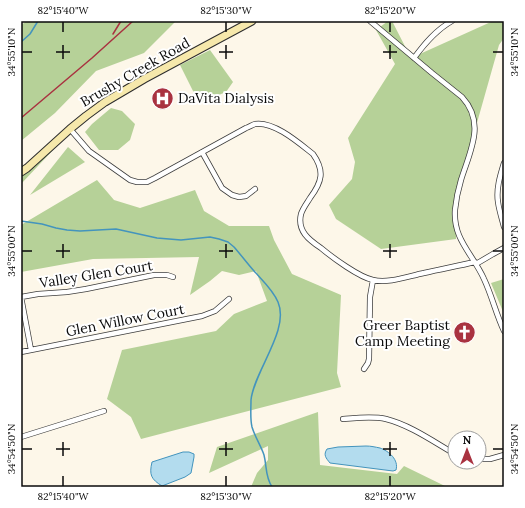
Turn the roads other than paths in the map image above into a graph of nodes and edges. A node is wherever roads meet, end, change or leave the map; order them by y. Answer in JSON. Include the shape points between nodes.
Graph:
{"nodes":[{"id":1,"x":252,"y":21,"type":"edge"},
{"id":2,"x":370,"y":21,"type":"edge"},
{"id":3,"x":452,"y":21,"type":"edge"},
{"id":4,"x":414,"y":58,"type":"junction"},
{"id":5,"x":70,"y":128,"type":"junction"},
{"id":6,"x":202,"y":152,"type":"junction"},
{"id":7,"x":504,"y":163,"type":"edge"},
{"id":8,"x":21,"y":172,"type":"edge"},
{"id":9,"x":255,"y":189,"type":"dead end"},
{"id":10,"x":504,"y":227,"type":"edge"},
{"id":11,"x":504,"y":248,"type":"edge"},
{"id":12,"x":476,"y":263,"type":"junction"},
{"id":13,"x":174,"y":277,"type":"dead end"},
{"id":14,"x":373,"y":280,"type":"junction"},
{"id":15,"x":21,"y":297,"type":"edge"},
{"id":16,"x":229,"y":299,"type":"dead end"},
{"id":17,"x":504,"y":331,"type":"edge"},
{"id":18,"x":31,"y":350,"type":"junction"},
{"id":19,"x":21,"y":352,"type":"edge"},
{"id":20,"x":364,"y":369,"type":"dead end"},
{"id":21,"x":104,"y":411,"type":"dead end"},
{"id":22,"x":343,"y":419,"type":"dead end"},
{"id":23,"x":21,"y":437,"type":"edge"},
{"id":24,"x":447,"y":450,"type":"edge"},
{"id":25,"x":504,"y":455,"type":"edge"},
{"id":26,"x":487,"y":459,"type":"edge"}],
"edges":[{"from":1,"to":5,"type":"main road","name":"Brushy Creek Road","via":[[111,98]]},
{"from":2,"to":4,"type":"street"},
{"from":3,"to":4,"type":"street","via":[[438,29]]},
{"from":4,"to":12,"type":"street","via":[[462,97],[473,114],[475,136],[456,201],[455,220],[460,238]]},
{"from":5,"to":6,"type":"street","via":[[89,151],[130,180],[138,182],[147,182]]},
{"from":5,"to":8,"type":"main road","name":"Brushy Creek Road"},
{"from":6,"to":9,"type":"street","via":[[222,188],[232,195],[246,196]]},
{"from":6,"to":14,"type":"street","via":[[246,128],[262,124],[280,130],[313,154],[320,166],[320,180],[301,214],[302,230],[307,238],[322,249]]},
{"from":7,"to":10,"type":"street","via":[[497,194]]},
{"from":11,"to":12,"type":"street"},
{"from":12,"to":14,"type":"street","via":[[390,280]]},
{"from":12,"to":17,"type":"street"},
{"from":13,"to":15,"type":"street","name":"Valley Glen Court","via":[[154,276],[67,292]]},
{"from":14,"to":20,"type":"street","via":[[370,297],[369,358]]},
{"from":15,"to":18,"type":"street"},
{"from":16,"to":18,"type":"street","name":"Glen Willow Court","via":[[215,311],[202,316]]},
{"from":18,"to":19,"type":"street","name":"Glen Willow Court"},
{"from":21,"to":23,"type":"street"},
{"from":22,"to":24,"type":"street","via":[[386,419],[405,426]]},
{"from":25,"to":26,"type":"street"}]}
